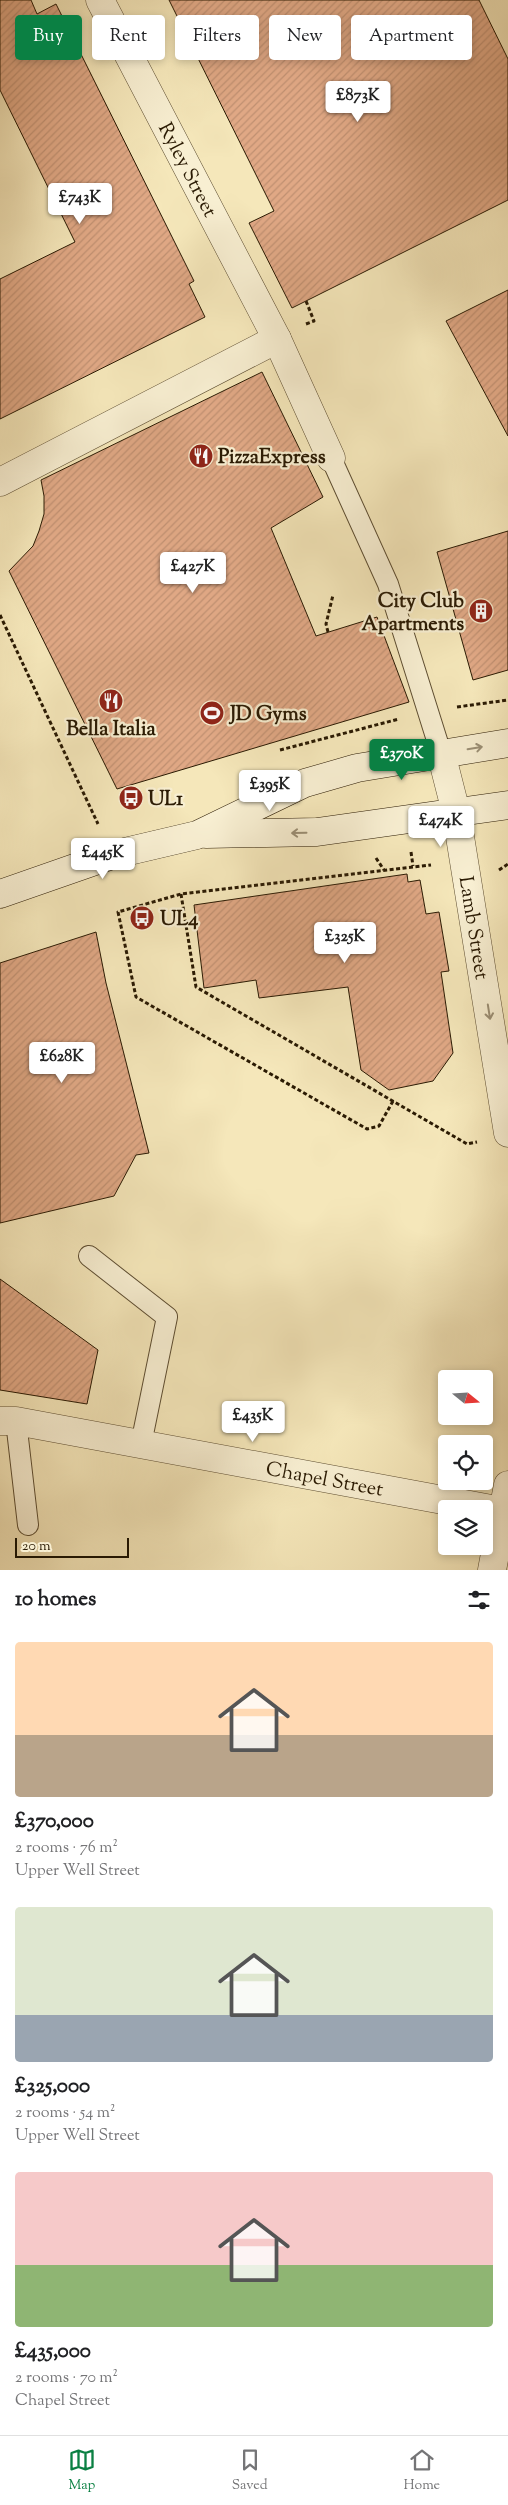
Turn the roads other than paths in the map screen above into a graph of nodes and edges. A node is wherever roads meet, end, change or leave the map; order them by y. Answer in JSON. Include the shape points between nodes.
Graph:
{"nodes":[{"id":1,"x":100,"y":0,"type":"edge"},
{"id":2,"x":277,"y":339,"type":"junction"},
{"id":3,"x":331,"y":458,"type":"joint"},
{"id":4,"x":0,"y":482,"type":"edge"},
{"id":5,"x":508,"y":743,"type":"edge"},
{"id":6,"x":441,"y":753,"type":"junction"},
{"id":7,"x":508,"y":806,"type":"edge"},
{"id":8,"x":456,"y":812,"type":"junction"},
{"id":9,"x":197,"y":834,"type":"junction"},
{"id":10,"x":0,"y":894,"type":"edge"},
{"id":11,"x":496,"y":1137,"type":"edge"},
{"id":12,"x":89,"y":1256,"type":"dead end"},
{"id":13,"x":8,"y":1421,"type":"edge"},
{"id":14,"x":141,"y":1444,"type":"junction"},
{"id":15,"x":508,"y":1485,"type":"edge"},
{"id":16,"x":502,"y":1511,"type":"junction"},
{"id":17,"x":28,"y":1525,"type":"dead end"},
{"id":18,"x":492,"y":1570,"type":"edge"}],
"edges":[{"from":1,"to":2,"type":"street","name":"Ryley Street"},
{"from":2,"to":3,"type":"street","name":"Ryley Street"},
{"from":2,"to":4,"type":"street"},
{"from":3,"to":6,"type":"lane","via":[[388,584]]},
{"from":6,"to":5,"type":"street","one_way":true},
{"from":6,"to":8,"type":"street","name":"Lamb Street"},
{"from":6,"to":9,"type":"street","via":[[357,768],[305,783]]},
{"from":7,"to":8,"type":"street"},
{"from":8,"to":9,"type":"street","one_way":true,"via":[[317,832]]},
{"from":8,"to":11,"type":"street","name":"Lamb Street","one_way":true},
{"from":9,"to":10,"type":"street","via":[[112,855]]},
{"from":12,"to":14,"type":"lane","via":[[168,1317]]},
{"from":13,"to":14,"type":"street","name":"Chapel Street"},
{"from":13,"to":17,"type":"lane"},
{"from":14,"to":16,"type":"street","name":"Chapel Street"},
{"from":15,"to":16,"type":"street"},
{"from":16,"to":18,"type":"street"}]}
